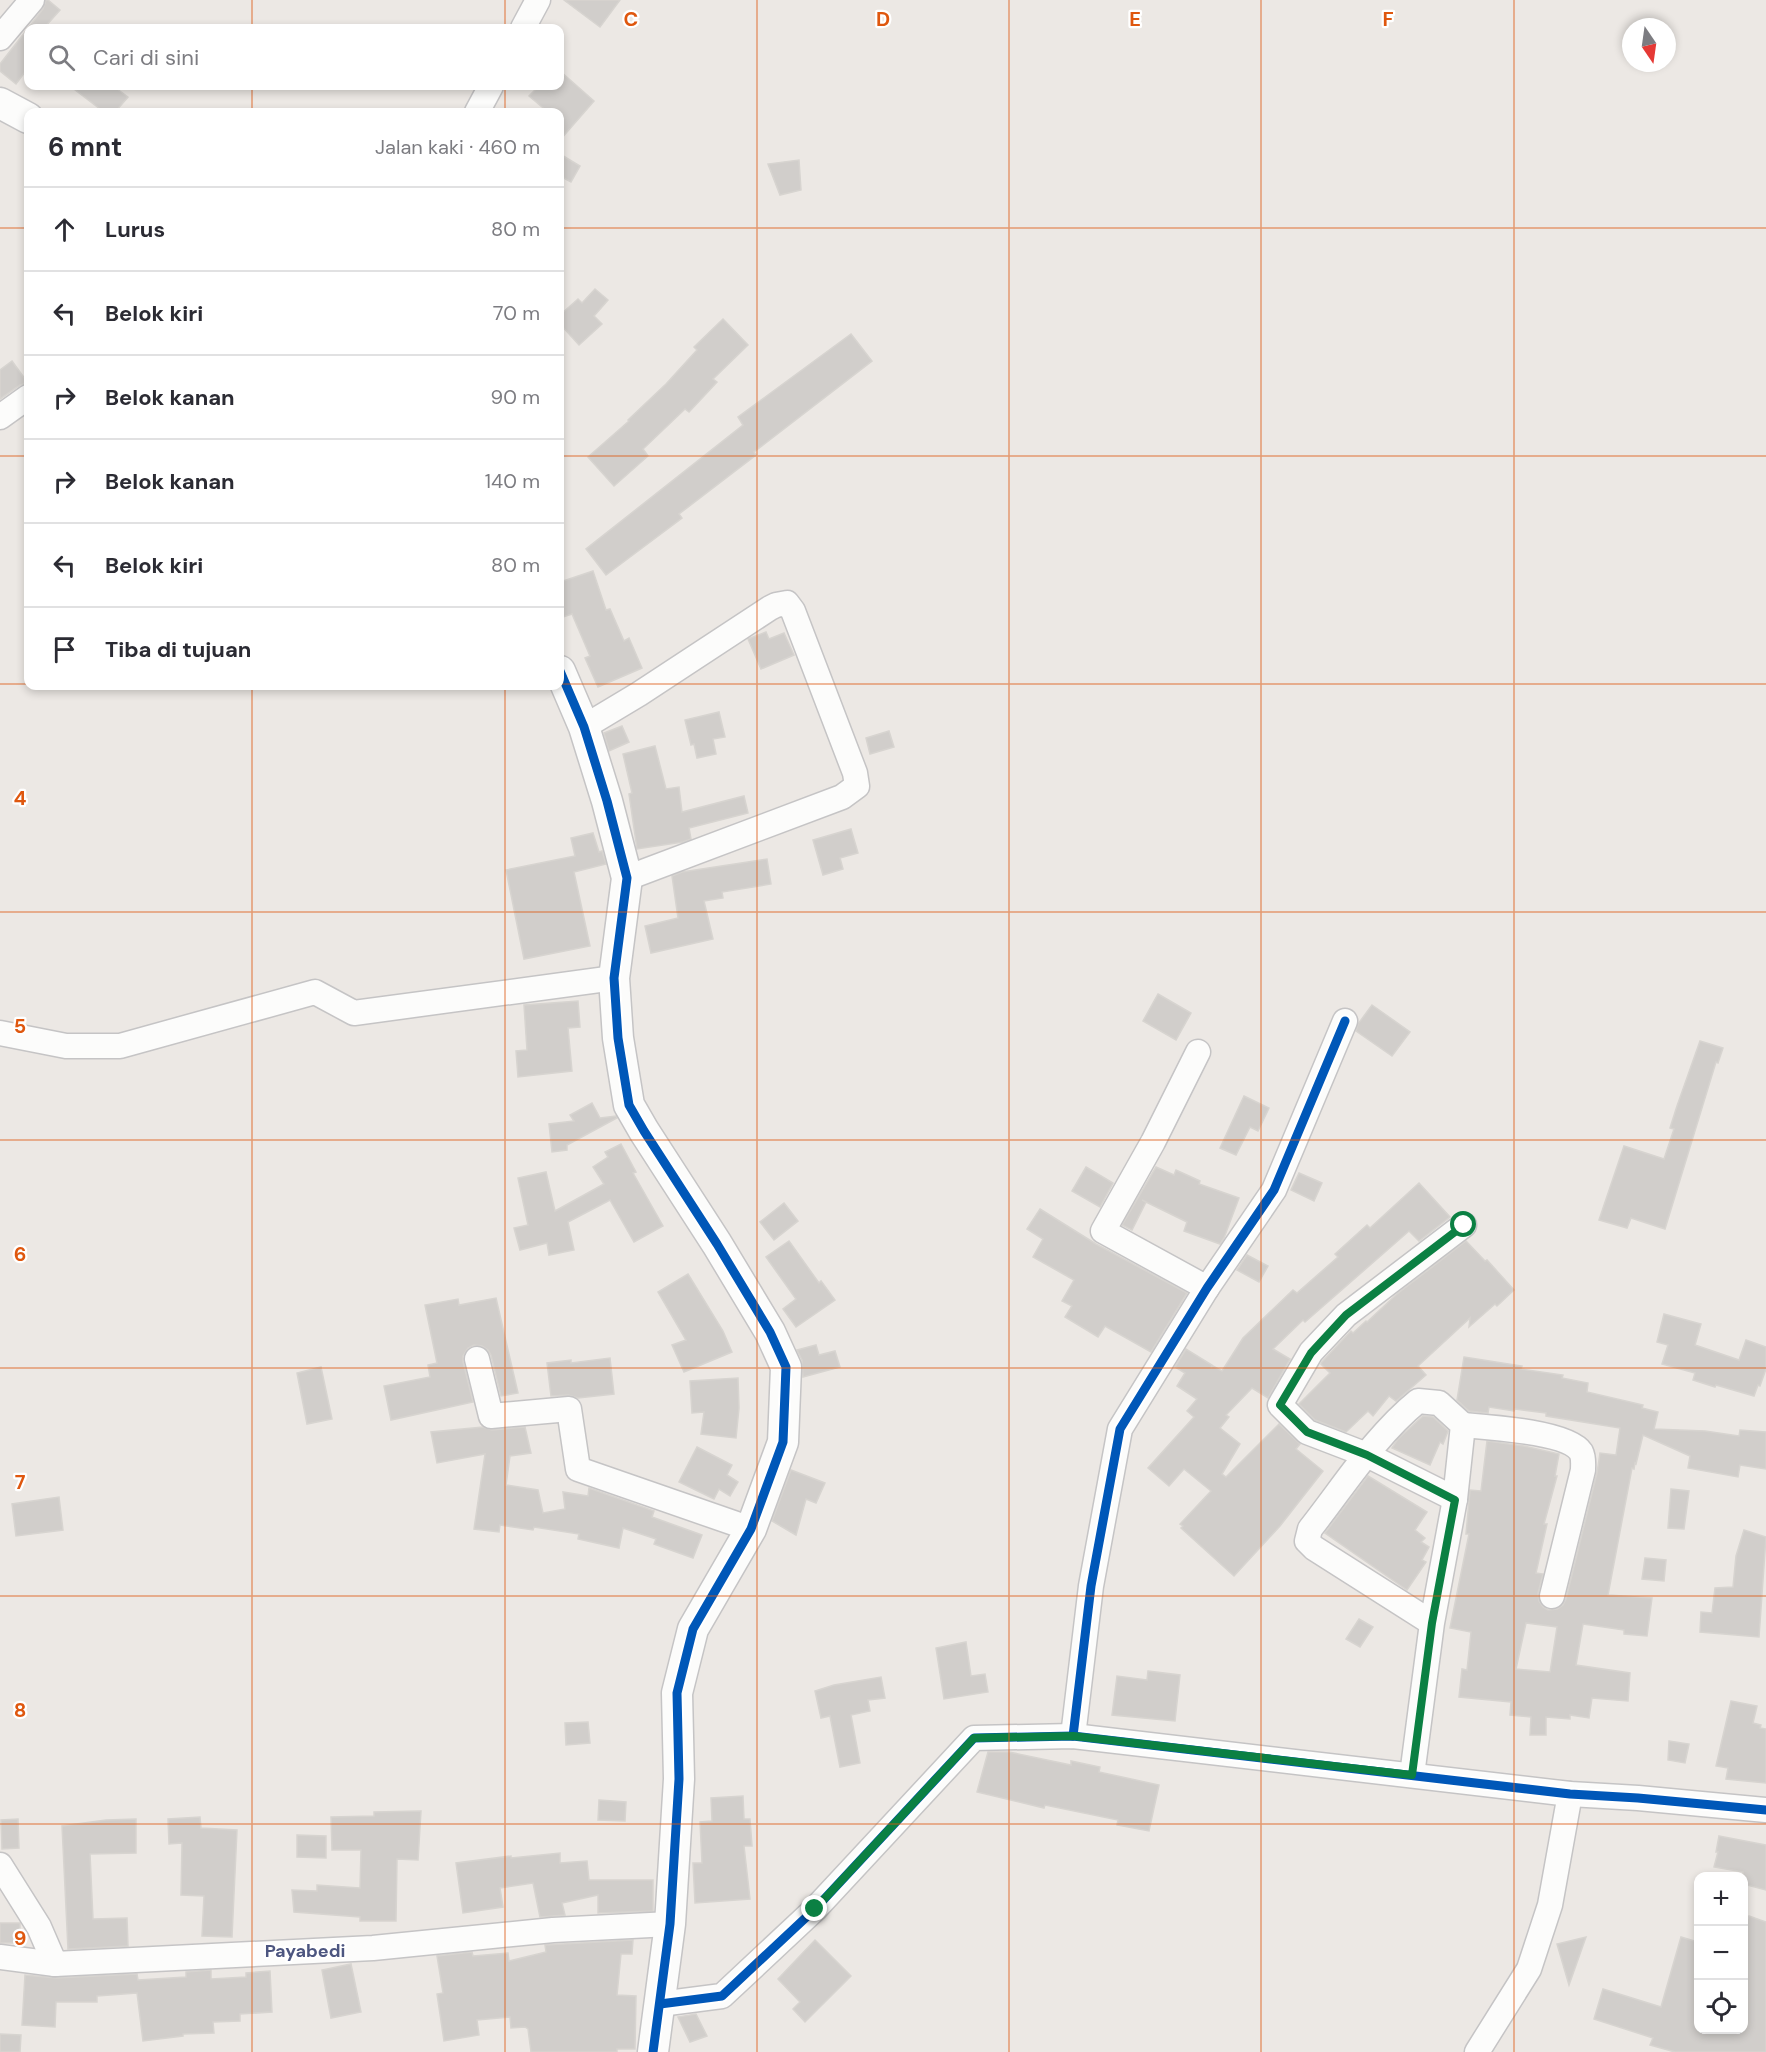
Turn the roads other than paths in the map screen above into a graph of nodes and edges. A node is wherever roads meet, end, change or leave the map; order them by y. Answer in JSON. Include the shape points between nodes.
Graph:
{"nodes":[{"id":1,"x":32,"y":0,"type":"edge"},
{"id":2,"x":538,"y":0,"type":"edge"},
{"id":3,"x":525,"y":24,"type":"edge"},
{"id":4,"x":0,"y":38,"type":"edge"},
{"id":5,"x":489,"y":90,"type":"edge"},
{"id":6,"x":0,"y":103,"type":"edge"},
{"id":7,"x":479,"y":108,"type":"edge"},
{"id":8,"x":24,"y":116,"type":"edge"},
{"id":9,"x":24,"y":400,"type":"edge"},
{"id":10,"x":0,"y":417,"type":"edge"},
{"id":11,"x":564,"y":680,"type":"edge"},
{"id":12,"x":584,"y":727,"type":"junction"},
{"id":13,"x":627,"y":878,"type":"junction"},
{"id":14,"x":614,"y":978,"type":"junction"},
{"id":15,"x":1345,"y":1021,"type":"dead end"},
{"id":16,"x":0,"y":1033,"type":"edge"},
{"id":17,"x":1198,"y":1052,"type":"dead end"},
{"id":18,"x":1464,"y":1225,"type":"dead end"},
{"id":19,"x":1207,"y":1288,"type":"junction"},
{"id":20,"x":477,"y":1359,"type":"dead end"},
{"id":21,"x":1463,"y":1425,"type":"junction"},
{"id":22,"x":1367,"y":1455,"type":"junction"},
{"id":23,"x":1455,"y":1500,"type":"junction"},
{"id":24,"x":751,"y":1529,"type":"junction"},
{"id":25,"x":1552,"y":1596,"type":"dead end"},
{"id":26,"x":1432,"y":1623,"type":"junction"},
{"id":27,"x":1073,"y":1736,"type":"junction"},
{"id":28,"x":1412,"y":1775,"type":"junction"},
{"id":29,"x":1570,"y":1794,"type":"junction"},
{"id":30,"x":1766,"y":1810,"type":"edge"},
{"id":31,"x":0,"y":1865,"type":"edge"},
{"id":32,"x":670,"y":1924,"type":"junction"},
{"id":33,"x":0,"y":1957,"type":"edge"},
{"id":34,"x":55,"y":1964,"type":"junction"},
{"id":35,"x":660,"y":2004,"type":"junction"},
{"id":36,"x":653,"y":2052,"type":"edge"},
{"id":37,"x":1477,"y":2052,"type":"edge"}],
"edges":[{"from":1,"to":4,"type":"street"},
{"from":2,"to":3,"type":"street"},
{"from":5,"to":7,"type":"street"},
{"from":6,"to":8,"type":"street"},
{"from":9,"to":10,"type":"street"},
{"from":11,"to":12,"type":"street"},
{"from":12,"to":13,"type":"street"},
{"from":12,"to":13,"type":"street","via":[[776,604],[787,603],[855,773],[856,786],[842,797]]},
{"from":13,"to":14,"type":"street"},
{"from":14,"to":16,"type":"street","via":[[354,1013],[315,992],[120,1046],[66,1046]]},
{"from":14,"to":24,"type":"street","via":[[618,1038],[629,1105],[758,1312],[786,1367],[783,1442]]},
{"from":15,"to":19,"type":"street","via":[[1274,1190]]},
{"from":17,"to":19,"type":"street","via":[[1153,1142],[1102,1230]]},
{"from":18,"to":22,"type":"street","via":[[1346,1315],[1311,1353],[1280,1405],[1307,1432]]},
{"from":19,"to":27,"type":"street","via":[[1120,1429],[1091,1586]]},
{"from":20,"to":24,"type":"street","via":[[491,1416],[569,1409],[578,1468]]},
{"from":21,"to":22,"type":"street","via":[[1439,1403],[1418,1401],[1398,1417]]},
{"from":21,"to":23,"type":"street"},
{"from":21,"to":25,"type":"street","via":[[1542,1434],[1580,1451],[1583,1470]]},
{"from":22,"to":23,"type":"street"},
{"from":22,"to":26,"type":"street","via":[[1310,1529],[1307,1541]]},
{"from":23,"to":26,"type":"street"},
{"from":24,"to":32,"type":"street","via":[[693,1629],[677,1693],[679,1779]]},
{"from":26,"to":28,"type":"street"},
{"from":27,"to":28,"type":"street"},
{"from":27,"to":35,"type":"street","via":[[974,1738],[815,1909],[722,1996]]},
{"from":28,"to":29,"type":"street"},
{"from":29,"to":30,"type":"street"},
{"from":29,"to":37,"type":"street","via":[[1550,1905],[1529,1969]]},
{"from":31,"to":34,"type":"street","via":[[39,1927]]},
{"from":32,"to":34,"type":"street","via":[[553,1930],[373,1948]]},
{"from":32,"to":35,"type":"street"},
{"from":33,"to":34,"type":"street"},
{"from":35,"to":36,"type":"street"}]}
